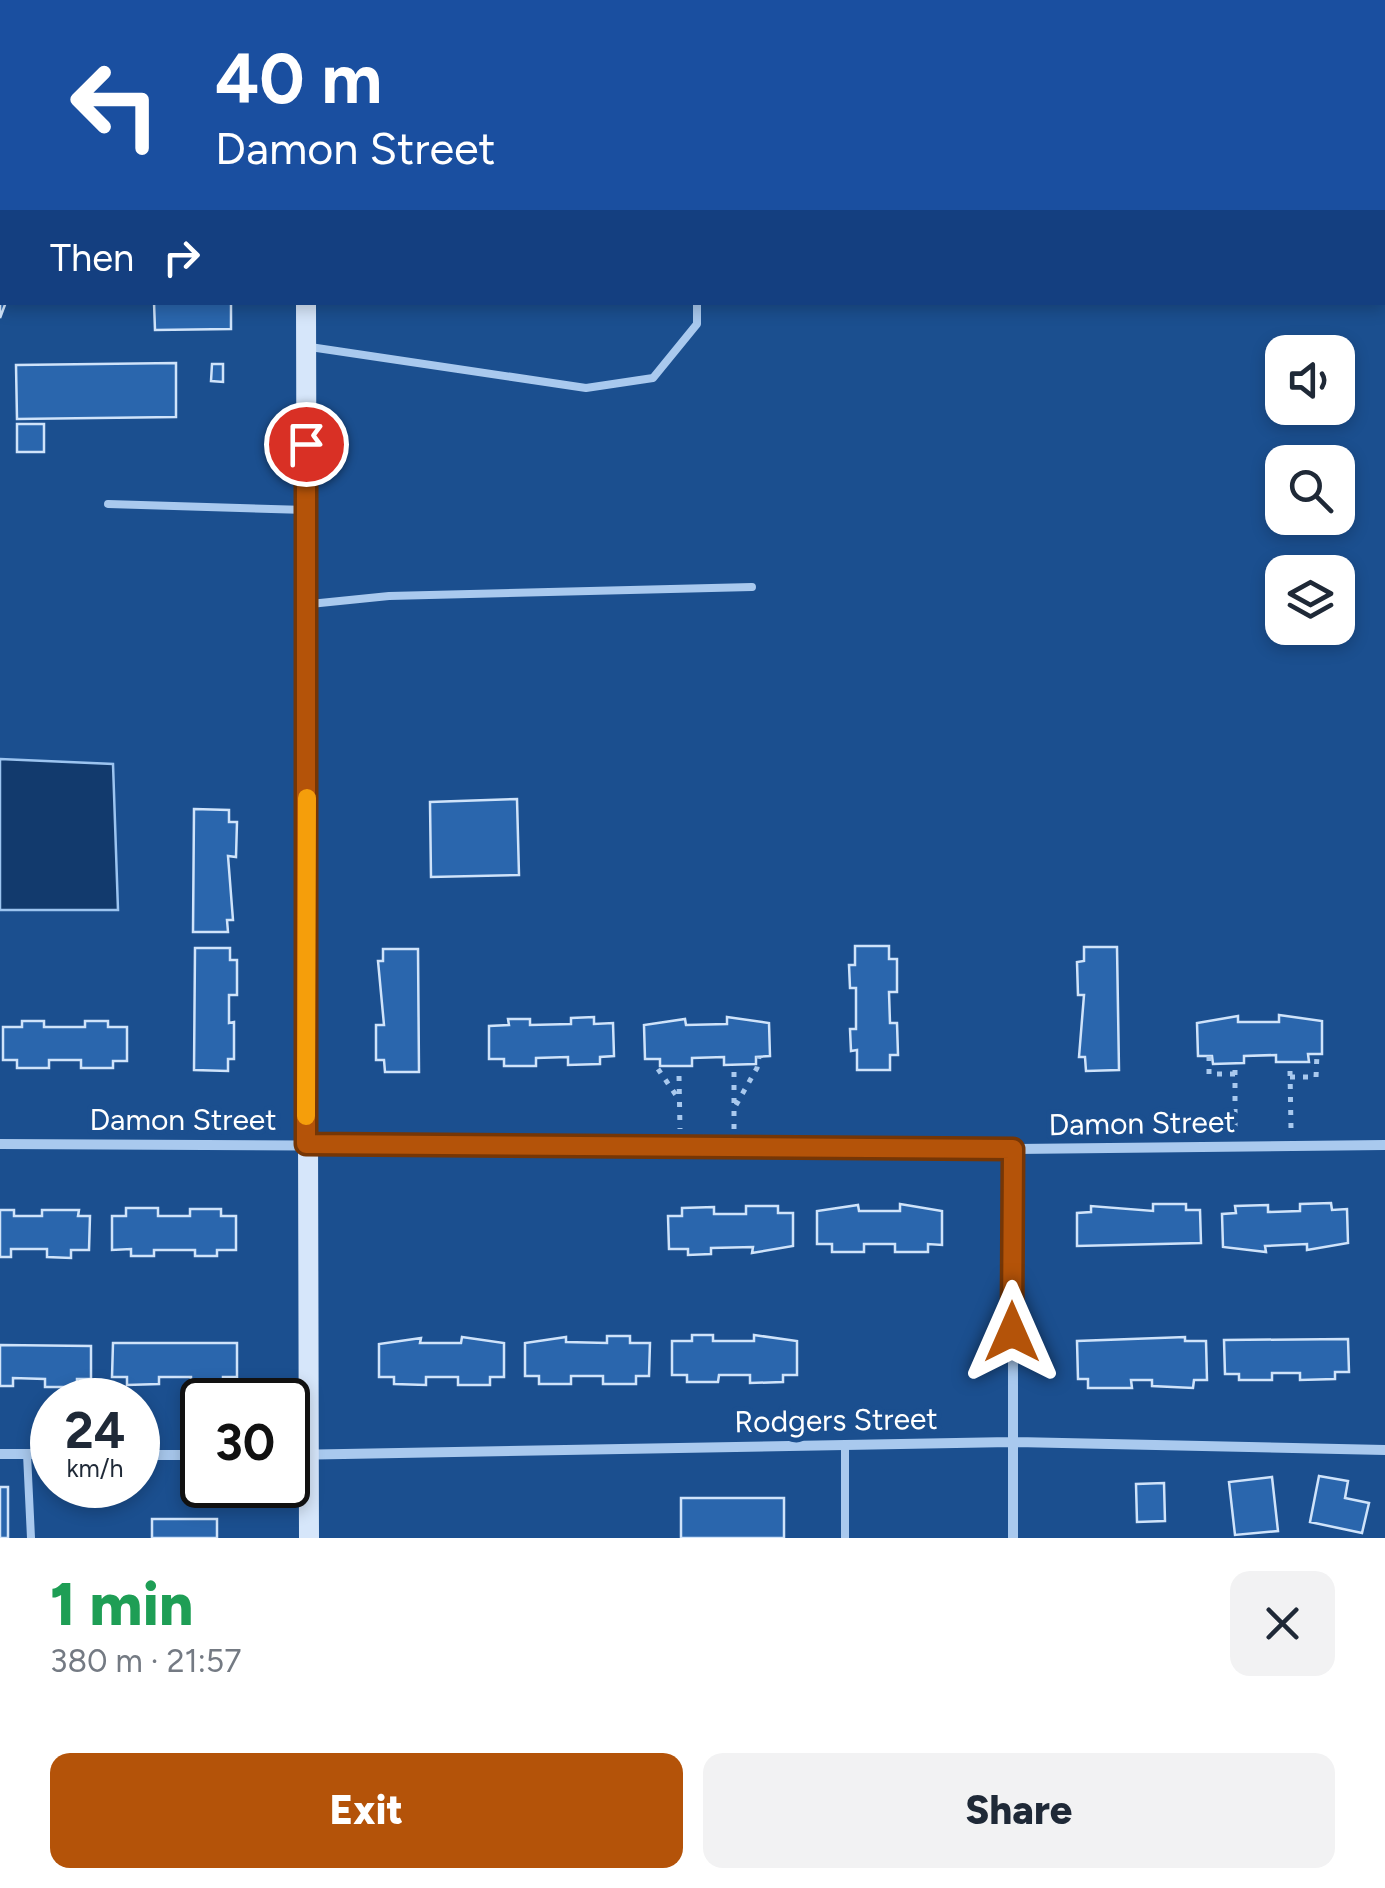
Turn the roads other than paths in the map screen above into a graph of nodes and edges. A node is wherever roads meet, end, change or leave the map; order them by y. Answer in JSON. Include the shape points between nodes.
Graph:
{"nodes":[{"id":1,"x":306,"y":305,"type":"edge"},
{"id":2,"x":697,"y":305,"type":"edge"},
{"id":3,"x":306,"y":346,"type":"junction"},
{"id":4,"x":108,"y":504,"type":"dead end"},
{"id":5,"x":306,"y":510,"type":"junction"},
{"id":6,"x":752,"y":586,"type":"dead end"},
{"id":7,"x":306,"y":604,"type":"junction"},
{"id":8,"x":0,"y":1144,"type":"edge"},
{"id":9,"x":306,"y":1144,"type":"junction"},
{"id":10,"x":1385,"y":1145,"type":"edge"},
{"id":11,"x":1013,"y":1149,"type":"junction"},
{"id":12,"x":300,"y":1378,"type":"edge"},
{"id":13,"x":1011,"y":1442,"type":"junction"},
{"id":14,"x":844,"y":1445,"type":"junction"},
{"id":15,"x":1385,"y":1450,"type":"edge"},
{"id":16,"x":0,"y":1454,"type":"edge"},
{"id":17,"x":28,"y":1454,"type":"joint"},
{"id":18,"x":310,"y":1456,"type":"edge"},
{"id":19,"x":305,"y":1508,"type":"edge"},
{"id":20,"x":30,"y":1538,"type":"edge"},
{"id":21,"x":309,"y":1538,"type":"edge"},
{"id":22,"x":845,"y":1538,"type":"edge"},
{"id":23,"x":1013,"y":1538,"type":"edge"}],
"edges":[{"from":1,"to":3,"type":"street"},
{"from":2,"to":3,"type":"lane","via":[[696,324],[654,378],[586,388]]},
{"from":3,"to":5,"type":"street"},
{"from":4,"to":5,"type":"lane"},
{"from":5,"to":7,"type":"street"},
{"from":6,"to":7,"type":"lane"},
{"from":7,"to":9,"type":"street"},
{"from":8,"to":9,"type":"street","name":"Damon Street"},
{"from":9,"to":11,"type":"street","name":"Damon Street"},
{"from":9,"to":12,"type":"street"},
{"from":10,"to":11,"type":"street","name":"Damon Street"},
{"from":11,"to":13,"type":"street"},
{"from":13,"to":14,"type":"street","name":"Rodgers Street"},
{"from":13,"to":15,"type":"street","name":"Rodgers Street"},
{"from":13,"to":23,"type":"street"},
{"from":14,"to":18,"type":"street","name":"Rodgers Street"},
{"from":14,"to":22,"type":"lane"},
{"from":16,"to":17,"type":"street"},
{"from":17,"to":20,"type":"lane"},
{"from":19,"to":21,"type":"street"}]}
